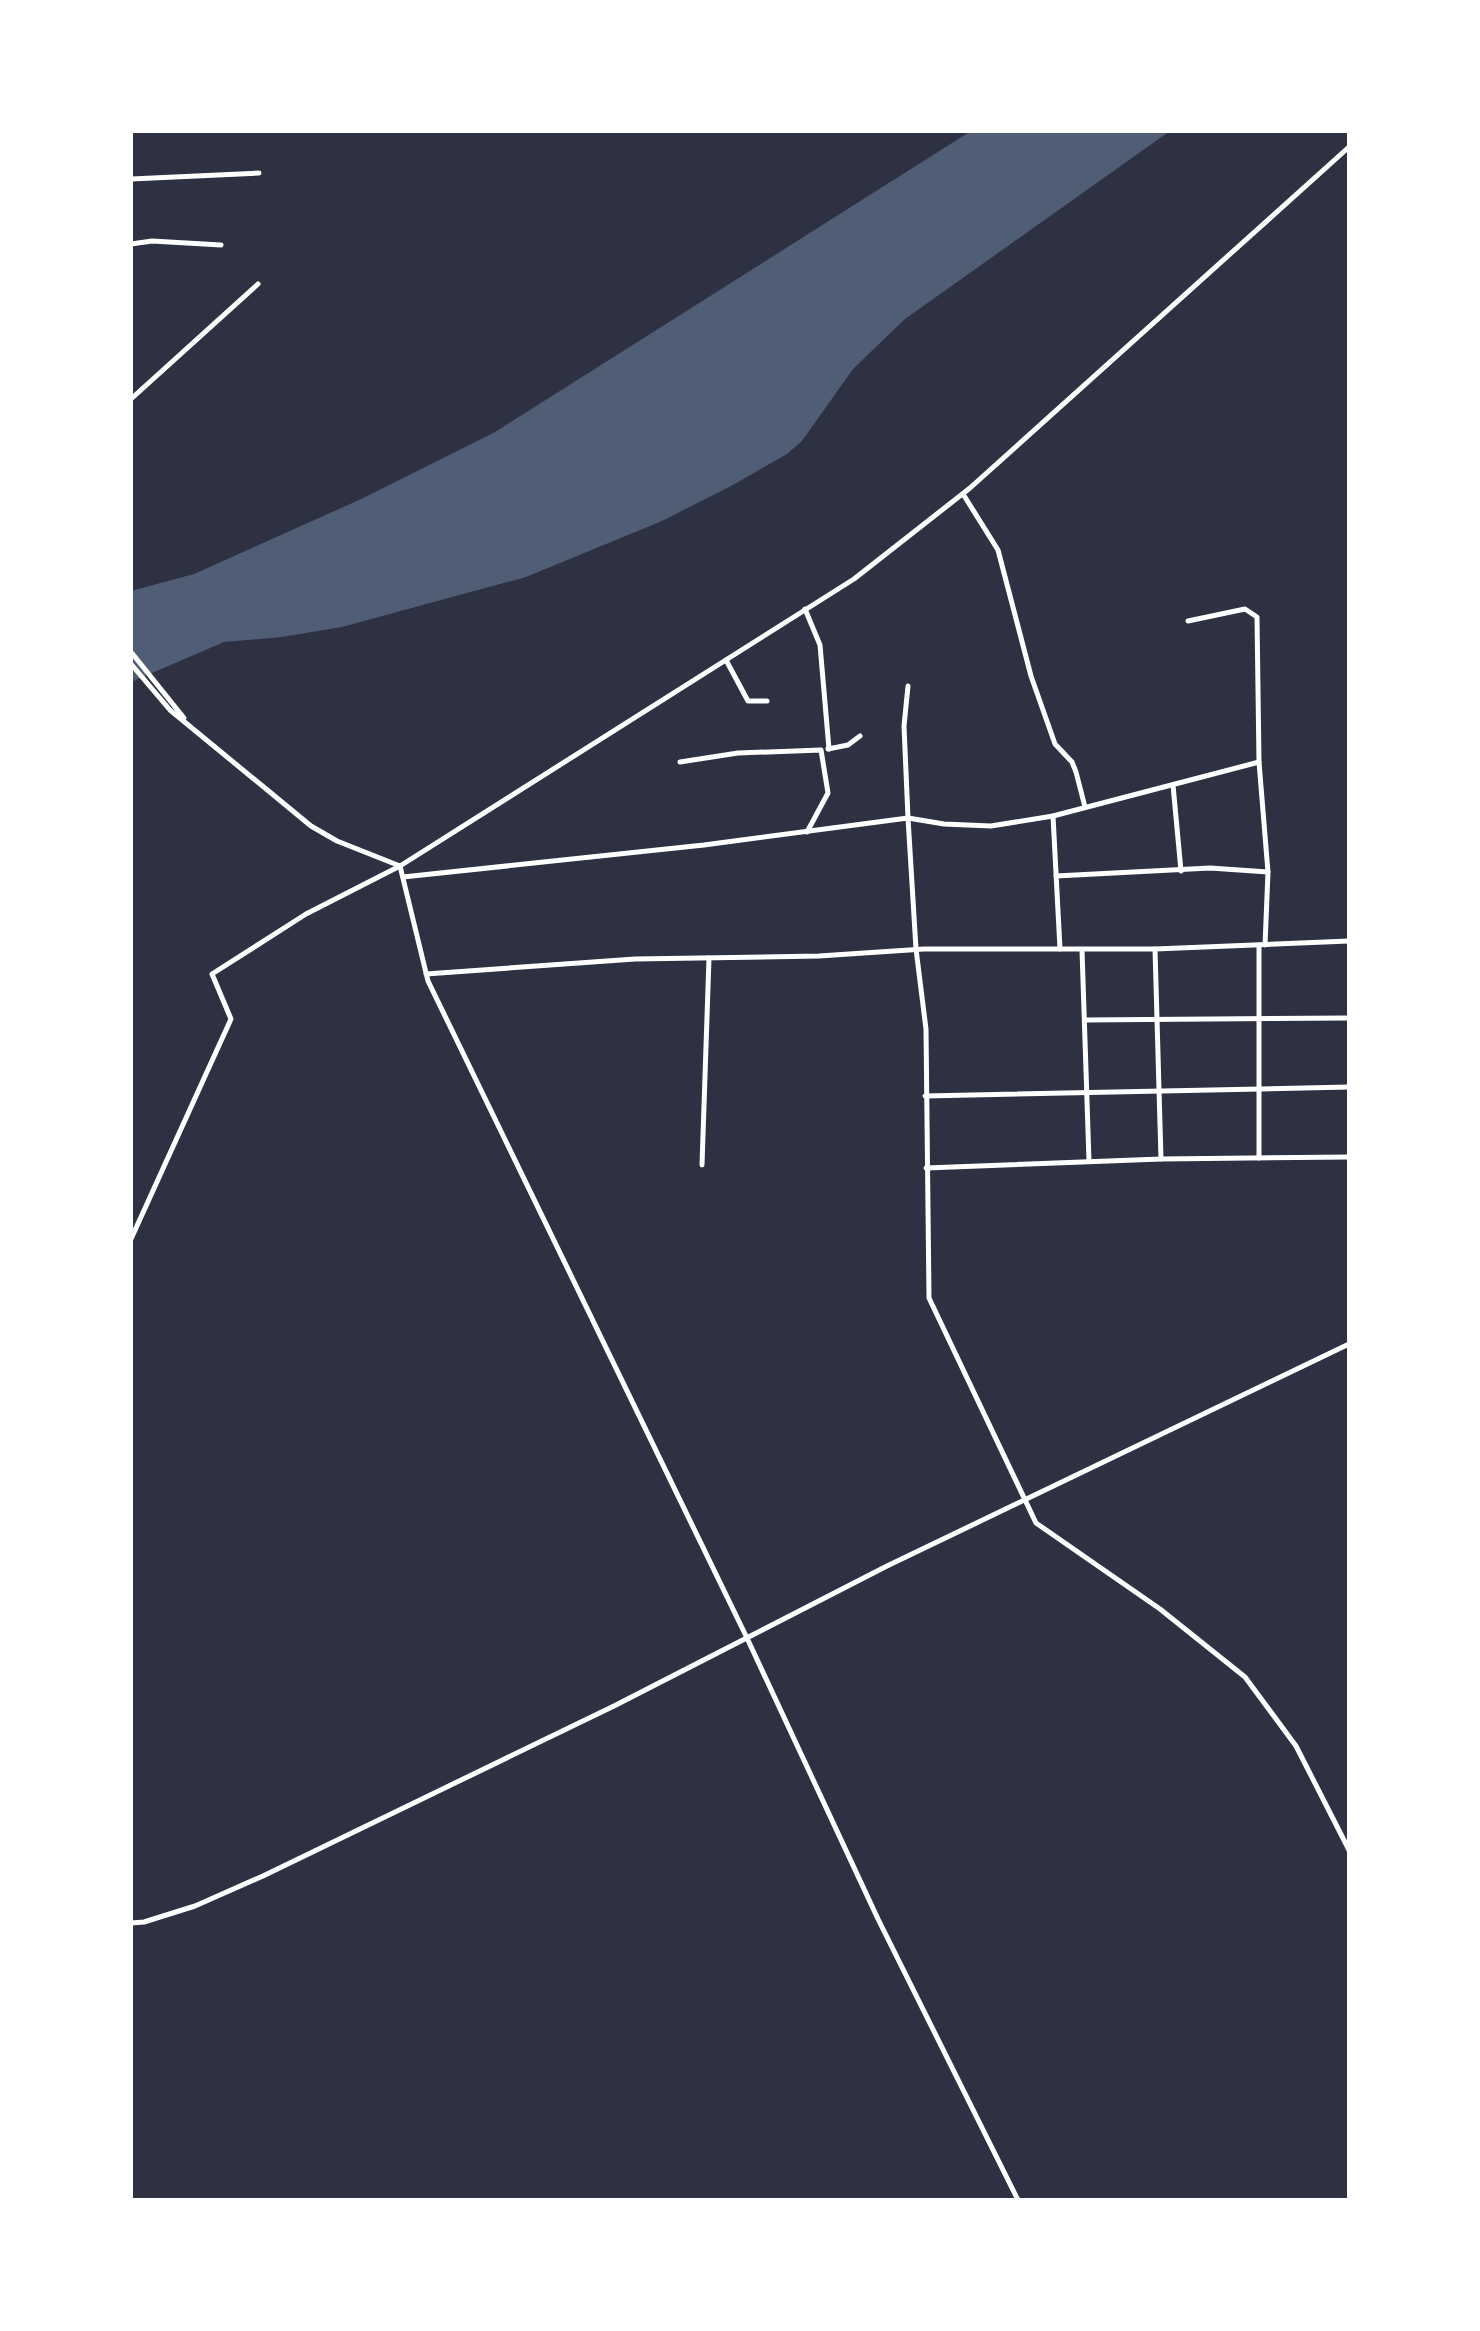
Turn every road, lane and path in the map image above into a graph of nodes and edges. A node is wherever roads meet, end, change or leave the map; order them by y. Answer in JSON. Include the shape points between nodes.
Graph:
{"nodes":[{"id":1,"x":1349,"y":148,"type":"edge"},
{"id":2,"x":259,"y":173,"type":"dead end"},
{"id":3,"x":131,"y":180,"type":"edge"},
{"id":4,"x":131,"y":244,"type":"edge"},
{"id":5,"x":221,"y":245,"type":"dead end"},
{"id":6,"x":258,"y":284,"type":"dead end"},
{"id":7,"x":131,"y":399,"type":"edge"},
{"id":8,"x":963,"y":494,"type":"junction"},
{"id":9,"x":805,"y":609,"type":"junction"},
{"id":10,"x":1188,"y":621,"type":"dead end"},
{"id":11,"x":131,"y":652,"type":"edge"},
{"id":12,"x":726,"y":660,"type":"junction"},
{"id":13,"x":131,"y":664,"type":"edge"},
{"id":14,"x":908,"y":686,"type":"dead end"},
{"id":15,"x":767,"y":701,"type":"dead end"},
{"id":16,"x":185,"y":720,"type":"junction"},
{"id":17,"x":860,"y":736,"type":"dead end"},
{"id":18,"x":829,"y":749,"type":"junction"},
{"id":19,"x":821,"y":750,"type":"junction"},
{"id":20,"x":680,"y":762,"type":"dead end"},
{"id":21,"x":1259,"y":762,"type":"junction"},
{"id":22,"x":1173,"y":785,"type":"junction"},
{"id":23,"x":1085,"y":807,"type":"junction"},
{"id":24,"x":1053,"y":816,"type":"junction"},
{"id":25,"x":908,"y":818,"type":"junction"},
{"id":26,"x":807,"y":832,"type":"junction"},
{"id":27,"x":400,"y":866,"type":"junction"},
{"id":28,"x":1181,"y":872,"type":"junction"},
{"id":29,"x":1268,"y":872,"type":"junction"},
{"id":30,"x":1056,"y":876,"type":"junction"},
{"id":31,"x":403,"y":877,"type":"junction"},
{"id":32,"x":1349,"y":941,"type":"edge"},
{"id":33,"x":1262,"y":945,"type":"junction"},
{"id":34,"x":916,"y":949,"type":"junction"},
{"id":35,"x":1059,"y":949,"type":"junction"},
{"id":36,"x":1155,"y":949,"type":"junction"},
{"id":37,"x":1082,"y":950,"type":"junction"},
{"id":38,"x":709,"y":958,"type":"junction"},
{"id":39,"x":426,"y":974,"type":"junction"},
{"id":40,"x":1349,"y":1018,"type":"edge"},
{"id":41,"x":1260,"y":1019,"type":"junction"},
{"id":42,"x":1085,"y":1020,"type":"junction"},
{"id":43,"x":1157,"y":1020,"type":"junction"},
{"id":44,"x":1349,"y":1087,"type":"edge"},
{"id":45,"x":1258,"y":1089,"type":"junction"},
{"id":46,"x":1158,"y":1091,"type":"junction"},
{"id":47,"x":1087,"y":1092,"type":"junction"},
{"id":48,"x":925,"y":1096,"type":"junction"},
{"id":49,"x":1349,"y":1157,"type":"edge"},
{"id":50,"x":1259,"y":1158,"type":"junction"},
{"id":51,"x":1161,"y":1159,"type":"junction"},
{"id":52,"x":1088,"y":1161,"type":"junction"},
{"id":53,"x":702,"y":1165,"type":"dead end"},
{"id":54,"x":926,"y":1168,"type":"junction"},
{"id":55,"x":131,"y":1239,"type":"edge"},
{"id":56,"x":1349,"y":1344,"type":"edge"},
{"id":57,"x":1026,"y":1499,"type":"junction"},
{"id":58,"x":747,"y":1638,"type":"junction"},
{"id":59,"x":1349,"y":1850,"type":"edge"},
{"id":60,"x":131,"y":1923,"type":"edge"},
{"id":61,"x":1018,"y":2200,"type":"edge"}],
"edges":[{"from":1,"to":8,"type":"street"},
{"from":2,"to":3,"type":"street"},
{"from":4,"to":5,"type":"street"},
{"from":6,"to":7,"type":"street"},
{"from":8,"to":9,"type":"street","via":[[854,579]]},
{"from":8,"to":23,"type":"street","via":[[998,550],[1031,676],[1055,744],[1072,762]]},
{"from":9,"to":12,"type":"street"},
{"from":9,"to":18,"type":"street","via":[[820,645]]},
{"from":10,"to":21,"type":"street","via":[[1245,609],[1257,617]]},
{"from":11,"to":16,"type":"street"},
{"from":12,"to":15,"type":"street","via":[[748,701]]},
{"from":12,"to":27,"type":"street"},
{"from":13,"to":16,"type":"street","via":[[170,710]]},
{"from":14,"to":25,"type":"street","via":[[904,726]]},
{"from":16,"to":27,"type":"street","via":[[311,826]]},
{"from":17,"to":18,"type":"street","via":[[848,745]]},
{"from":18,"to":19,"type":"street"},
{"from":19,"to":20,"type":"street","via":[[738,753]]},
{"from":19,"to":26,"type":"street","via":[[828,793]]},
{"from":21,"to":22,"type":"street"},
{"from":21,"to":29,"type":"street"},
{"from":22,"to":23,"type":"street"},
{"from":22,"to":28,"type":"street"},
{"from":23,"to":24,"type":"street"},
{"from":24,"to":25,"type":"street","via":[[991,826]]},
{"from":24,"to":30,"type":"street"},
{"from":25,"to":26,"type":"street"},
{"from":25,"to":34,"type":"street"},
{"from":26,"to":31,"type":"street"},
{"from":27,"to":31,"type":"street"},
{"from":27,"to":55,"type":"street","via":[[306,914],[212,974],[231,1018]]},
{"from":28,"to":29,"type":"street","via":[[1210,868]]},
{"from":28,"to":30,"type":"street"},
{"from":29,"to":33,"type":"street"},
{"from":30,"to":35,"type":"street"},
{"from":31,"to":39,"type":"street"},
{"from":32,"to":33,"type":"street"},
{"from":33,"to":36,"type":"street"},
{"from":33,"to":41,"type":"street"},
{"from":34,"to":35,"type":"street"},
{"from":34,"to":38,"type":"street"},
{"from":34,"to":48,"type":"street","via":[[926,1028]]},
{"from":35,"to":37,"type":"street"},
{"from":36,"to":37,"type":"street"},
{"from":36,"to":43,"type":"street"},
{"from":37,"to":42,"type":"street"},
{"from":38,"to":39,"type":"street"},
{"from":38,"to":53,"type":"street"},
{"from":39,"to":58,"type":"street"},
{"from":40,"to":41,"type":"street"},
{"from":41,"to":43,"type":"street"},
{"from":41,"to":45,"type":"street"},
{"from":42,"to":43,"type":"street"},
{"from":42,"to":47,"type":"street"},
{"from":43,"to":46,"type":"street"},
{"from":44,"to":45,"type":"street"},
{"from":45,"to":46,"type":"street"},
{"from":45,"to":50,"type":"street"},
{"from":46,"to":47,"type":"street"},
{"from":46,"to":51,"type":"street"},
{"from":47,"to":48,"type":"street"},
{"from":47,"to":52,"type":"street"},
{"from":48,"to":54,"type":"street"},
{"from":49,"to":50,"type":"street"},
{"from":50,"to":51,"type":"street"},
{"from":51,"to":52,"type":"street"},
{"from":52,"to":54,"type":"street"},
{"from":54,"to":57,"type":"street","via":[[929,1298]]},
{"from":56,"to":57,"type":"street"},
{"from":57,"to":58,"type":"street"},
{"from":57,"to":59,"type":"street","via":[[1036,1523],[1160,1609],[1245,1677],[1296,1746]]},
{"from":58,"to":60,"type":"street","via":[[263,1876],[195,1906]]},
{"from":58,"to":61,"type":"street","via":[[878,1919]]}]}
